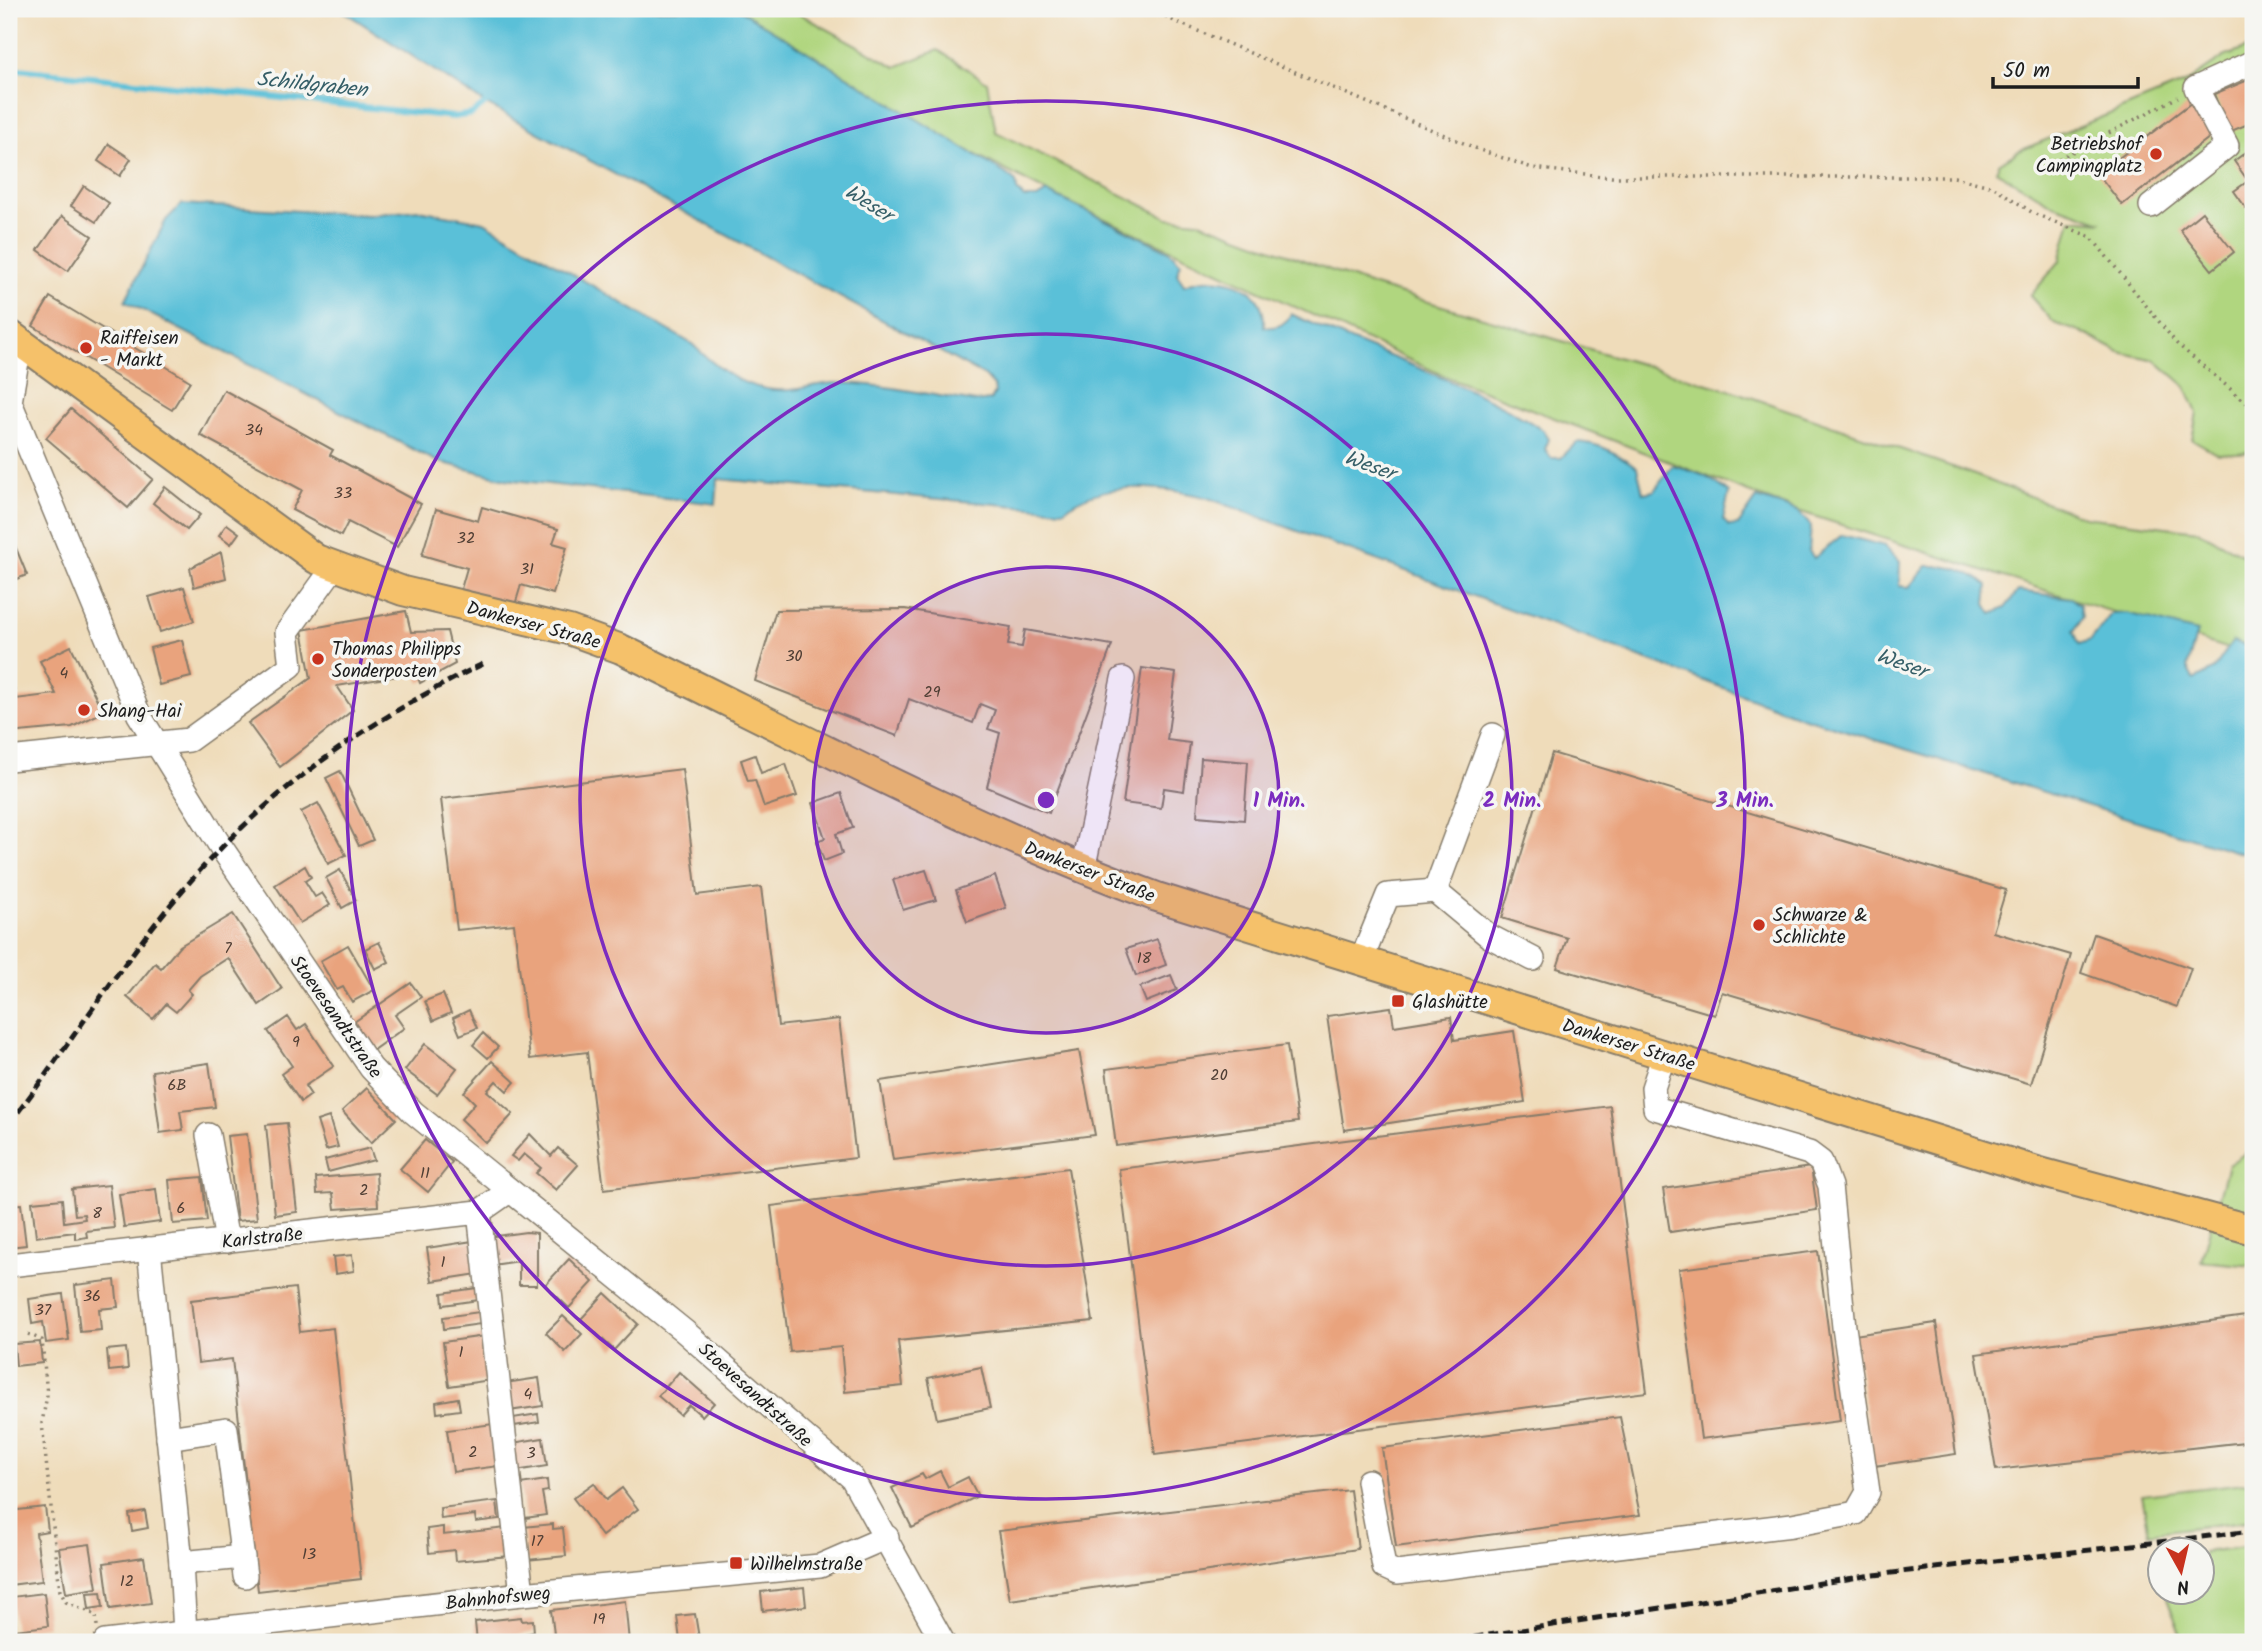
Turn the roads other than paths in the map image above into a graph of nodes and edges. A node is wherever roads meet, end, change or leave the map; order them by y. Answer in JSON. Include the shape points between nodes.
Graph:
{"nodes":[{"id":1,"x":2253,"y":62,"type":"edge"},
{"id":2,"x":2151,"y":206,"type":"dead end"},
{"id":3,"x":18,"y":342,"type":"edge"},
{"id":4,"x":334,"y":567,"type":"junction"},
{"id":5,"x":1123,"y":679,"type":"dead end"},
{"id":6,"x":1493,"y":735,"type":"dead end"},
{"id":7,"x":153,"y":742,"type":"junction"},
{"id":8,"x":9,"y":759,"type":"edge"},
{"id":9,"x":1083,"y":870,"type":"junction"},
{"id":10,"x":1435,"y":891,"type":"junction"},
{"id":11,"x":1533,"y":959,"type":"dead end"},
{"id":12,"x":1361,"y":961,"type":"junction"},
{"id":13,"x":1664,"y":1055,"type":"junction"},
{"id":14,"x":208,"y":1135,"type":"dead end"},
{"id":15,"x":509,"y":1191,"type":"junction"},
{"id":16,"x":479,"y":1212,"type":"junction"},
{"id":17,"x":2253,"y":1230,"type":"edge"},
{"id":18,"x":227,"y":1241,"type":"junction"},
{"id":19,"x":149,"y":1249,"type":"junction"},
{"id":20,"x":9,"y":1265,"type":"edge"},
{"id":21,"x":168,"y":1437,"type":"junction"},
{"id":22,"x":1368,"y":1481,"type":"dead end"},
{"id":23,"x":887,"y":1537,"type":"junction"},
{"id":24,"x":181,"y":1563,"type":"junction"},
{"id":25,"x":522,"y":1594,"type":"junction"},
{"id":26,"x":185,"y":1633,"type":"junction"},
{"id":27,"x":101,"y":1635,"type":"edge"},
{"id":28,"x":943,"y":1642,"type":"edge"}],
"edges":[{"from":1,"to":2,"type":"street","via":[[2196,88],[2227,146]]},
{"from":3,"to":4,"type":"main road","name":"Dankerser Straße","via":[[316,559]]},
{"from":3,"to":7,"type":"street","name":"Stoevesandtstraße","via":[[10,402]]},
{"from":4,"to":7,"type":"street","via":[[287,632],[291,666],[189,740]]},
{"from":4,"to":9,"type":"main road","name":"Dankerser Straße","via":[[403,591],[569,630],[621,649],[1004,837]]},
{"from":5,"to":9,"type":"street"},
{"from":6,"to":10,"type":"street"},
{"from":7,"to":8,"type":"street"},
{"from":7,"to":15,"type":"street","name":"Stoevesandtstraße","via":[[371,1068],[413,1112]]},
{"from":9,"to":12,"type":"main road","name":"Dankerser Straße"},
{"from":10,"to":11,"type":"street","via":[[1489,936]]},
{"from":10,"to":12,"type":"street","via":[[1388,895]]},
{"from":12,"to":13,"type":"main road","name":"Dankerser Straße"},
{"from":13,"to":17,"type":"main road","name":"Dankerser Straße","via":[[2040,1172]]},
{"from":13,"to":22,"type":"street","via":[[1653,1088],[1655,1108],[1809,1153],[1821,1162],[1830,1186],[1868,1492],[1856,1513],[1792,1525],[1397,1573],[1384,1567]]},
{"from":14,"to":18,"type":"street"},
{"from":15,"to":16,"type":"street","name":"Karlstraße"},
{"from":15,"to":23,"type":"street","name":"Stoevesandtstraße","via":[[684,1331],[852,1478]]},
{"from":16,"to":18,"type":"street","name":"Karlstraße"},
{"from":16,"to":25,"type":"street"},
{"from":18,"to":19,"type":"street","name":"Karlstraße"},
{"from":19,"to":20,"type":"street","name":"Karlstraße"},
{"from":19,"to":21,"type":"street"},
{"from":21,"to":24,"type":"street"},
{"from":21,"to":24,"type":"street","via":[[226,1429],[244,1567]]},
{"from":23,"to":25,"type":"street","name":"Bahnhofsweg","via":[[820,1566]]},
{"from":23,"to":28,"type":"street","name":"Stoevesandtstraße"},
{"from":24,"to":26,"type":"street"},
{"from":25,"to":26,"type":"street","name":"Bahnhofsweg"},
{"from":26,"to":27,"type":"street","name":"Bahnhofsweg"}]}
